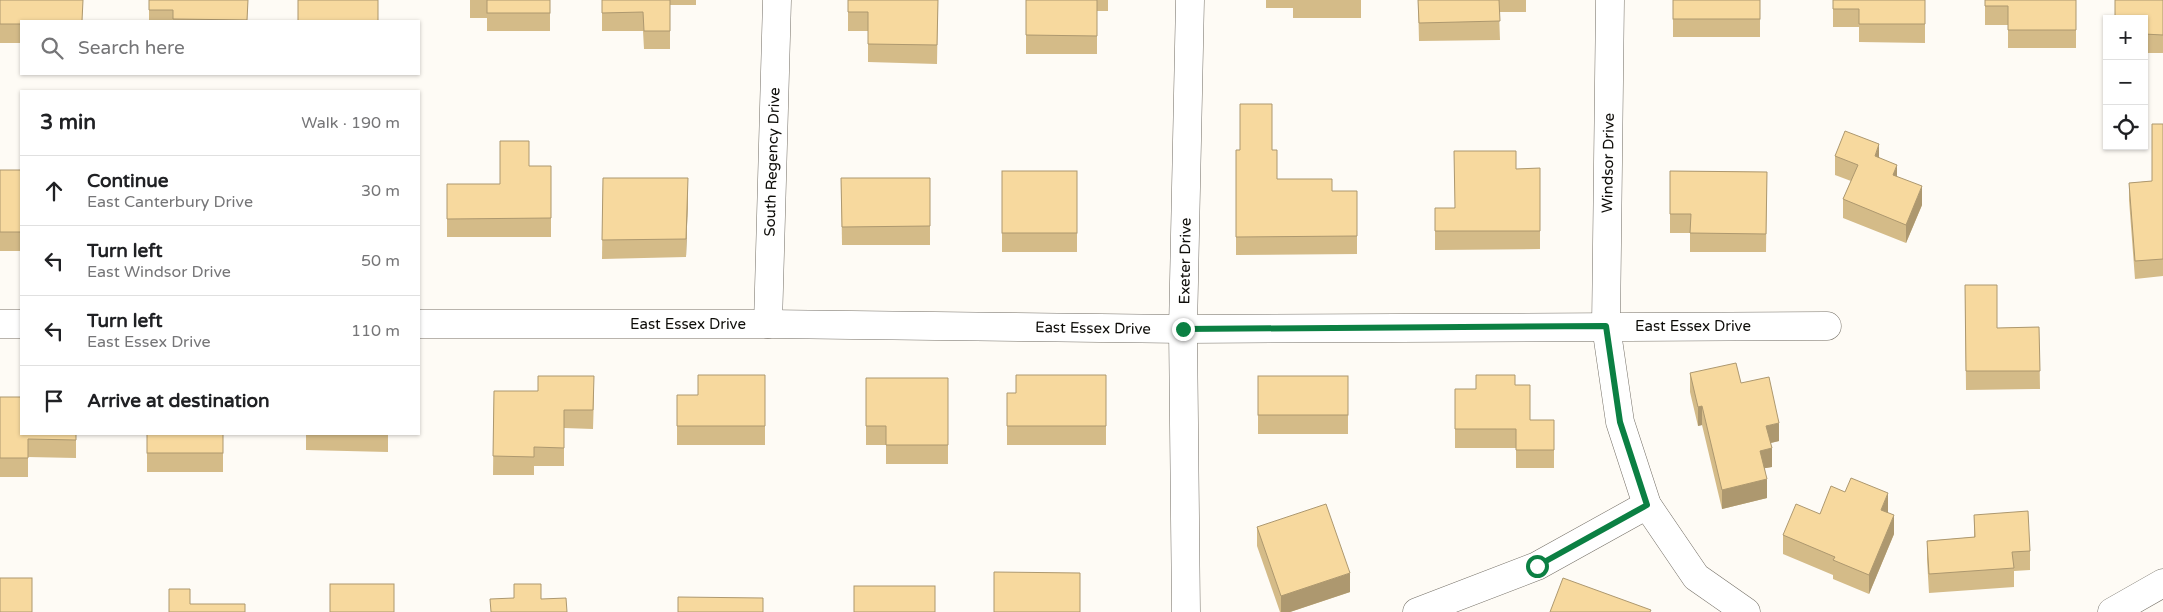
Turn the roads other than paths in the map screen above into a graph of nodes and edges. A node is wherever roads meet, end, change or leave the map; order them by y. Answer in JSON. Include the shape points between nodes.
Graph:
{"nodes":[{"id":1,"x":777,"y":0,"type":"edge"},
{"id":2,"x":1190,"y":0,"type":"edge"},
{"id":3,"x":1610,"y":0,"type":"edge"},
{"id":4,"x":0,"y":324,"type":"edge"},
{"id":5,"x":20,"y":324,"type":"edge"},
{"id":6,"x":420,"y":324,"type":"edge"},
{"id":7,"x":768,"y":324,"type":"junction"},
{"id":8,"x":1606,"y":326,"type":"junction"},
{"id":9,"x":1827,"y":326,"type":"dead end"},
{"id":10,"x":1183,"y":329,"type":"junction"},
{"id":11,"x":1647,"y":505,"type":"junction"},
{"id":12,"x":2163,"y":583,"type":"edge"},
{"id":13,"x":1186,"y":612,"type":"edge"},
{"id":14,"x":1417,"y":612,"type":"edge"},
{"id":15,"x":1746,"y":612,"type":"edge"},
{"id":16,"x":2112,"y":612,"type":"edge"}],
"edges":[{"from":1,"to":7,"type":"street","name":"South Regency Drive"},
{"from":2,"to":10,"type":"street","name":"Exeter Drive"},
{"from":3,"to":8,"type":"street","name":"Windsor Drive"},
{"from":4,"to":5,"type":"street"},
{"from":6,"to":7,"type":"street","name":"East Essex Drive"},
{"from":7,"to":10,"type":"street","name":"East Essex Drive"},
{"from":8,"to":9,"type":"street","name":"East Essex Drive"},
{"from":8,"to":10,"type":"street","name":"East Essex Drive"},
{"from":8,"to":11,"type":"street","name":"Windsor Drive","via":[[1620,422]]},
{"from":10,"to":13,"type":"street","name":"Exeter Drive"},
{"from":11,"to":14,"type":"street","via":[[1537,566]]},
{"from":11,"to":15,"type":"street","name":"Windsor Drive","via":[[1696,577]]},
{"from":12,"to":16,"type":"street"}]}
